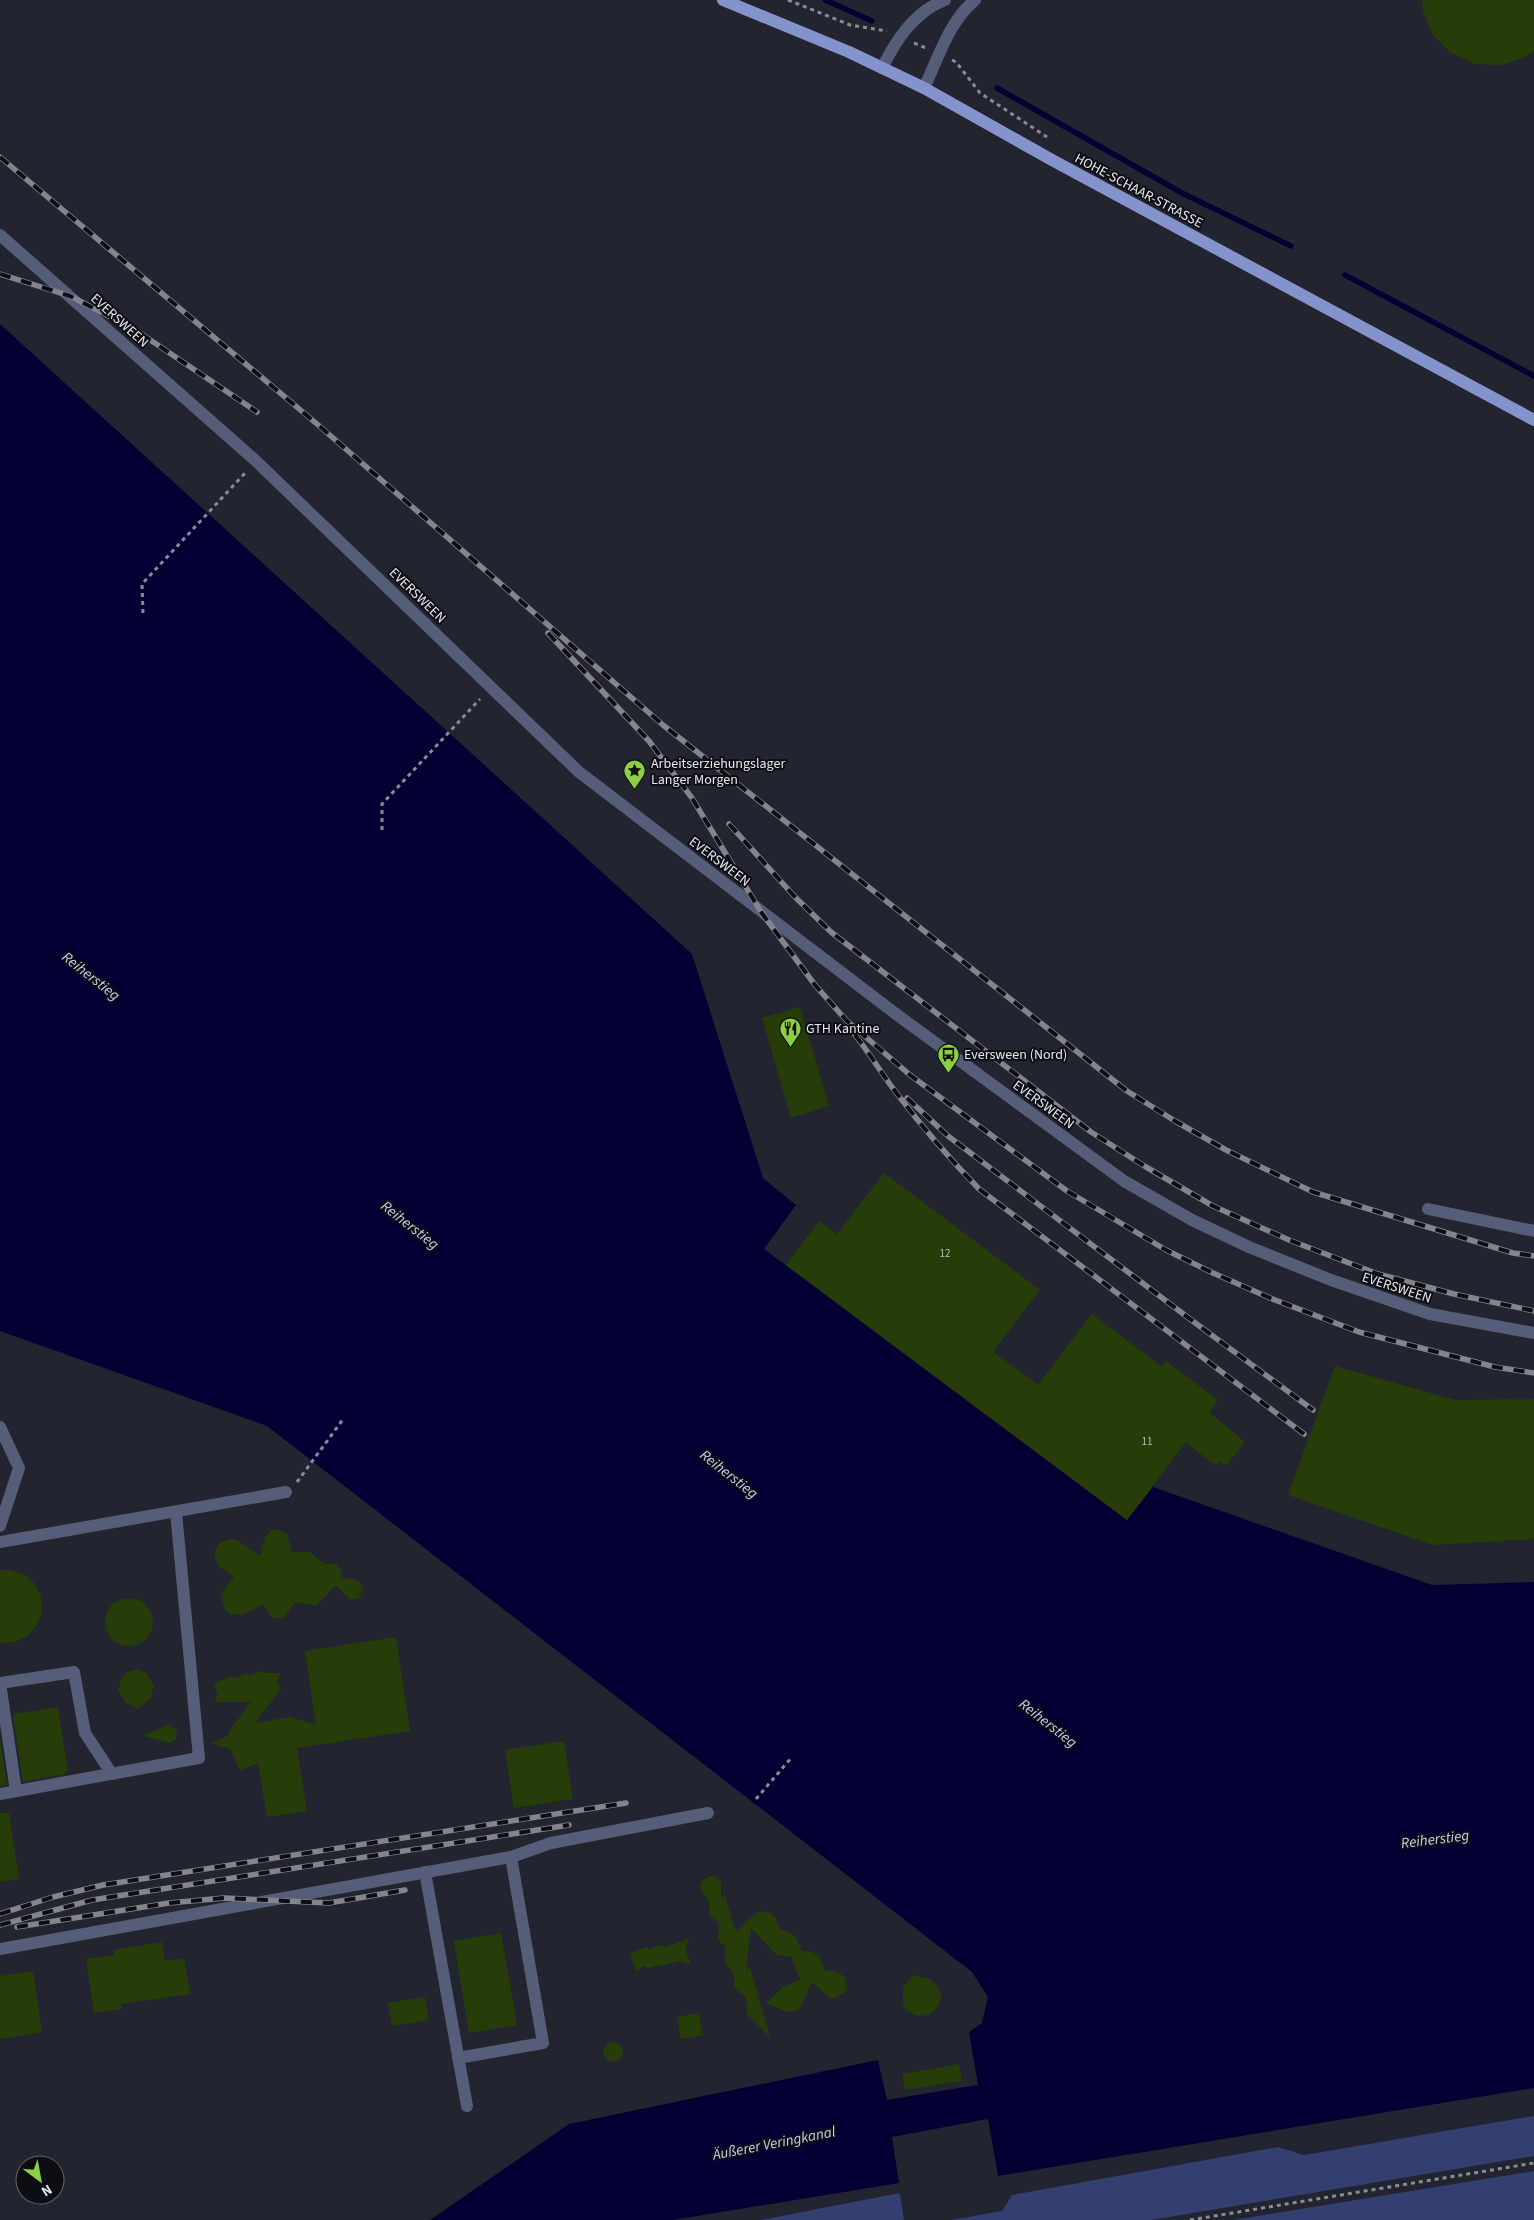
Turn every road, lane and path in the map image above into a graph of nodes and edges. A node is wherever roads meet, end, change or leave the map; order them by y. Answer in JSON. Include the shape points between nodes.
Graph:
{"nodes":[{"id":1,"x":724,"y":0,"type":"edge"},
{"id":2,"x":788,"y":0,"type":"edge"},
{"id":3,"x":945,"y":0,"type":"edge"},
{"id":4,"x":975,"y":0,"type":"edge"},
{"id":5,"x":884,"y":30,"type":"dead end"},
{"id":6,"x":956,"y":62,"type":"dead end"},
{"id":7,"x":882,"y":68,"type":"junction"},
{"id":8,"x":924,"y":88,"type":"junction"},
{"id":9,"x":1050,"y":139,"type":"dead end"},
{"id":10,"x":0,"y":235,"type":"edge"},
{"id":11,"x":1534,"y":420,"type":"edge"},
{"id":12,"x":256,"y":461,"type":"junction"},
{"id":13,"x":143,"y":613,"type":"dead end"},
{"id":14,"x":492,"y":687,"type":"junction"},
{"id":15,"x":382,"y":830,"type":"dead end"},
{"id":16,"x":1428,"y":1209,"type":"dead end"},
{"id":17,"x":1534,"y":1231,"type":"edge"},
{"id":18,"x":1534,"y":1334,"type":"edge"},
{"id":19,"x":344,"y":1418,"type":"dead end"},
{"id":20,"x":0,"y":1427,"type":"edge"},
{"id":21,"x":300,"y":1480,"type":"dead end"},
{"id":22,"x":286,"y":1492,"type":"dead end"},
{"id":23,"x":176,"y":1512,"type":"junction"},
{"id":24,"x":0,"y":1526,"type":"edge"},
{"id":25,"x":0,"y":1542,"type":"edge"},
{"id":26,"x":792,"y":1757,"type":"dead end"},
{"id":27,"x":112,"y":1774,"type":"junction"},
{"id":28,"x":16,"y":1791,"type":"junction"},
{"id":29,"x":0,"y":1794,"type":"edge"},
{"id":30,"x":756,"y":1799,"type":"dead end"},
{"id":31,"x":708,"y":1813,"type":"dead end"},
{"id":32,"x":511,"y":1857,"type":"junction"},
{"id":33,"x":425,"y":1872,"type":"junction"},
{"id":34,"x":0,"y":1950,"type":"edge"},
{"id":35,"x":458,"y":2058,"type":"junction"},
{"id":36,"x":467,"y":2106,"type":"dead end"},
{"id":37,"x":1534,"y":2163,"type":"edge"},
{"id":38,"x":1190,"y":2220,"type":"edge"}],
"edges":[{"from":1,"to":7,"type":"main road","name":"HOHE-SCHAAR-STRASSE"},
{"from":2,"to":5,"type":"path","via":[[850,25]]},
{"from":3,"to":7,"type":"street","via":[[909,26]]},
{"from":4,"to":8,"type":"street","via":[[966,7],[952,28]]},
{"from":6,"to":9,"type":"path","via":[[980,93]]},
{"from":7,"to":8,"type":"main road","name":"HOHE-SCHAAR-STRASSE"},
{"from":8,"to":11,"type":"main road","name":"HOHE-SCHAAR-STRASSE"},
{"from":10,"to":12,"type":"street","name":"EVERSWEEN"},
{"from":12,"to":13,"type":"path","via":[[142,584]]},
{"from":12,"to":14,"type":"street","name":"EVERSWEEN"},
{"from":14,"to":15,"type":"path","via":[[382,804]]},
{"from":14,"to":18,"type":"street","name":"EVERSWEEN","via":[[579,772],[896,1014],[1124,1181],[1192,1220],[1331,1280],[1430,1314]]},
{"from":16,"to":17,"type":"street"},
{"from":19,"to":21,"type":"path"},
{"from":20,"to":24,"type":"street","via":[[19,1468]]},
{"from":22,"to":23,"type":"street"},
{"from":23,"to":25,"type":"street"},
{"from":23,"to":27,"type":"street","via":[[199,1758]]},
{"from":26,"to":30,"type":"path"},
{"from":27,"to":28,"type":"street"},
{"from":27,"to":28,"type":"street","via":[[86,1732],[74,1672],[0,1683]]},
{"from":28,"to":29,"type":"street"},
{"from":31,"to":32,"type":"street","via":[[551,1843]]},
{"from":32,"to":33,"type":"street"},
{"from":32,"to":35,"type":"street","via":[[543,2043]]},
{"from":33,"to":34,"type":"street"},
{"from":33,"to":35,"type":"street"},
{"from":35,"to":36,"type":"street"},
{"from":37,"to":38,"type":"path"}]}
